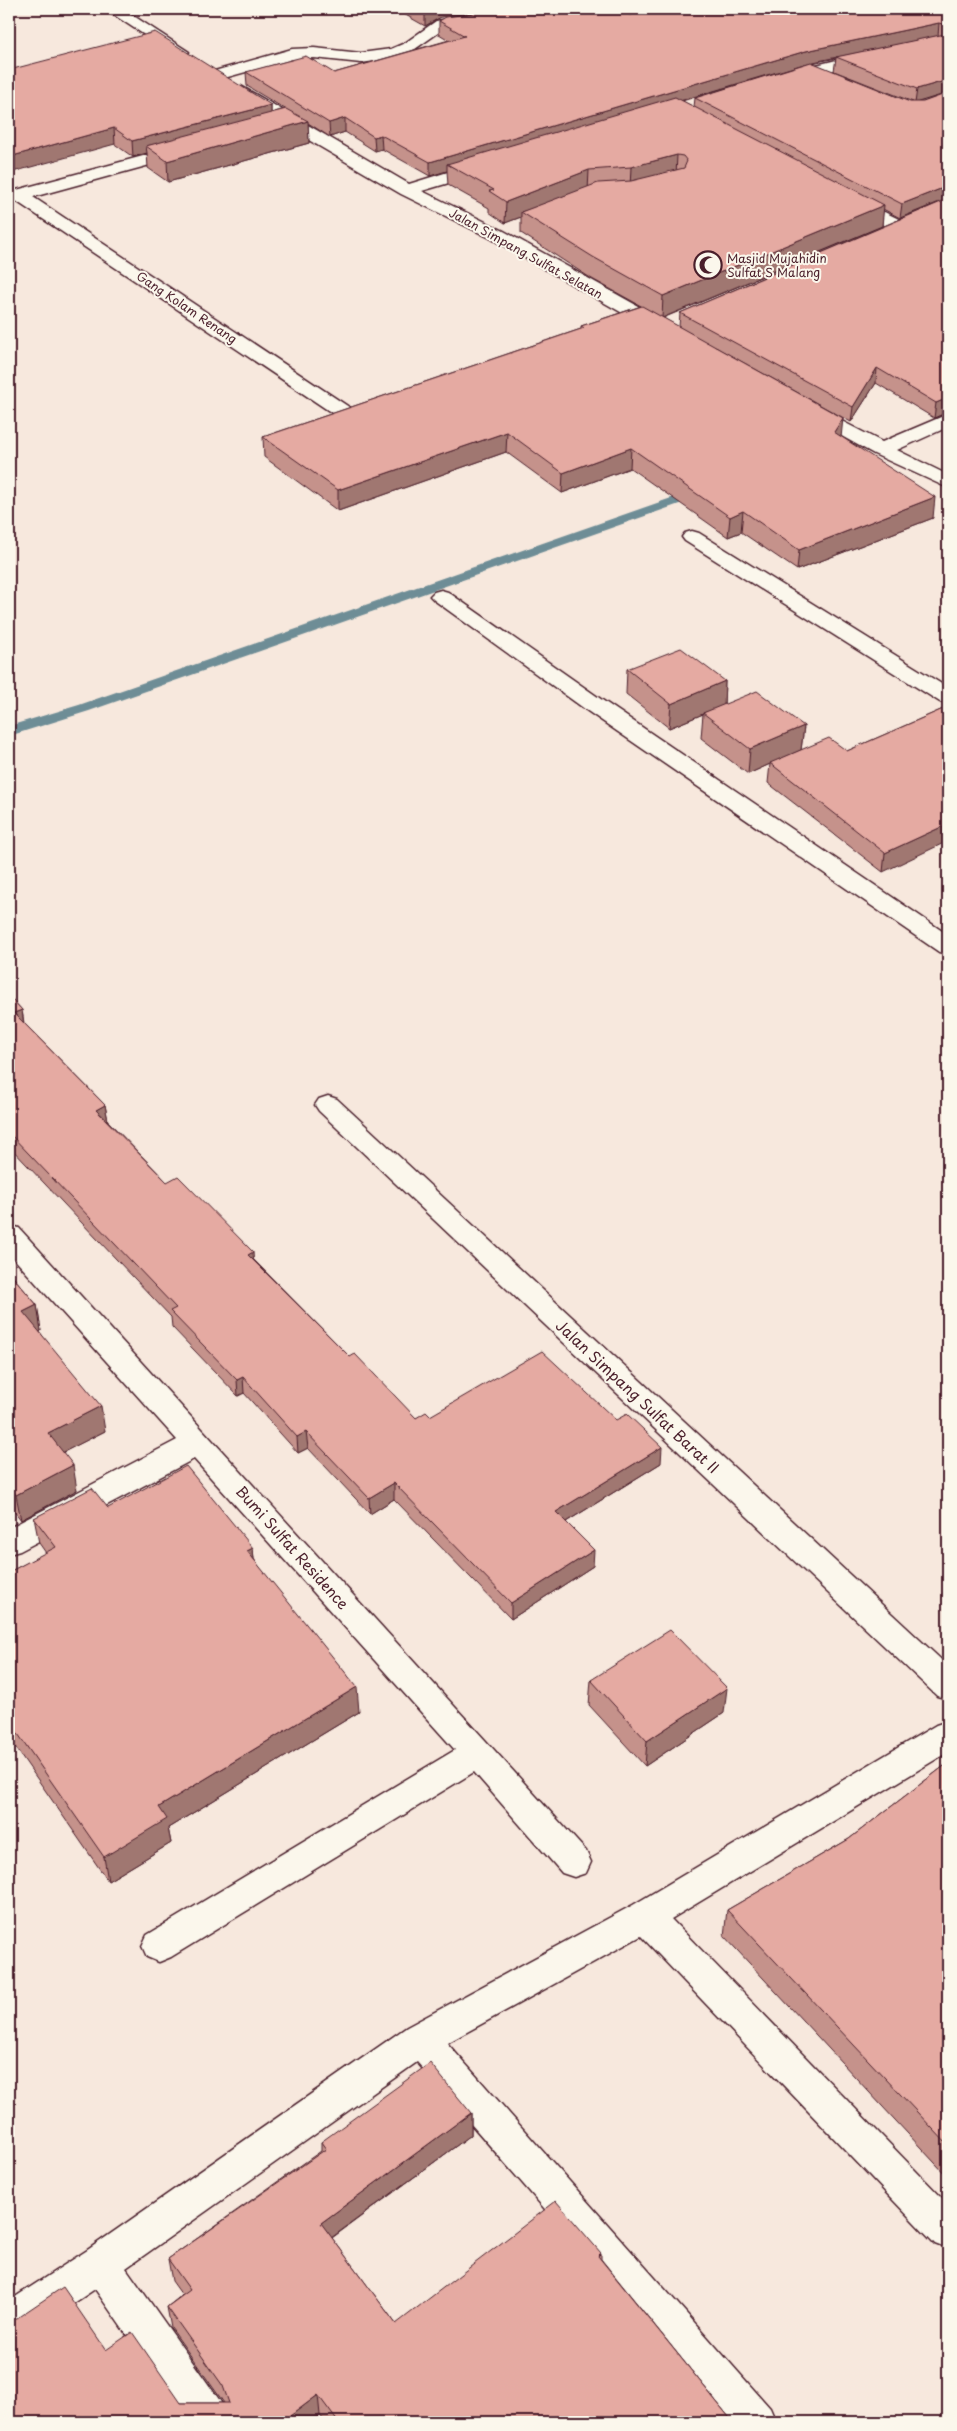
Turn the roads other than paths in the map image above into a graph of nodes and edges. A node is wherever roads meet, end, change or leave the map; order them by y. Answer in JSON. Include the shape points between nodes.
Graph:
{"nodes":[{"id":1,"x":113,"y":9,"type":"edge"},
{"id":2,"x":546,"y":9,"type":"edge"},
{"id":3,"x":889,"y":53,"type":"edge"},
{"id":4,"x":811,"y":69,"type":"junction"},
{"id":5,"x":217,"y":75,"type":"junction"},
{"id":6,"x":774,"y":80,"type":"edge"},
{"id":7,"x":837,"y":80,"type":"edge"},
{"id":8,"x":289,"y":122,"type":"junction"},
{"id":9,"x":263,"y":128,"type":"edge"},
{"id":10,"x":197,"y":146,"type":"edge"},
{"id":11,"x":502,"y":161,"type":"edge"},
{"id":12,"x":408,"y":190,"type":"junction"},
{"id":13,"x":838,"y":194,"type":"edge"},
{"id":14,"x":14,"y":196,"type":"edge"},
{"id":15,"x":514,"y":228,"type":"dead end"},
{"id":16,"x":882,"y":233,"type":"edge"},
{"id":17,"x":496,"y":234,"type":"junction"},
{"id":18,"x":677,"y":328,"type":"edge"},
{"id":19,"x":797,"y":404,"type":"edge"},
{"id":20,"x":354,"y":419,"type":"edge"},
{"id":21,"x":948,"y":420,"type":"edge"},
{"id":22,"x":880,"y":450,"type":"junction"},
{"id":23,"x":948,"y":482,"type":"edge"},
{"id":24,"x":692,"y":537,"type":"dead end"},
{"id":25,"x":441,"y":596,"type":"dead end"},
{"id":26,"x":948,"y":697,"type":"edge"},
{"id":27,"x":948,"y":946,"type":"edge"},
{"id":28,"x":328,"y":1105,"type":"dead end"},
{"id":29,"x":9,"y":1235,"type":"edge"},
{"id":30,"x":198,"y":1443,"type":"junction"},
{"id":31,"x":9,"y":1542,"type":"edge"},
{"id":32,"x":948,"y":1686,"type":"edge"},
{"id":33,"x":948,"y":1735,"type":"edge"},
{"id":34,"x":478,"y":1753,"type":"junction"},
{"id":35,"x":574,"y":1862,"type":"dead end"},
{"id":36,"x":645,"y":1916,"type":"junction"},
{"id":37,"x":159,"y":1946,"type":"dead end"},
{"id":38,"x":420,"y":2040,"type":"junction"},
{"id":39,"x":948,"y":2231,"type":"edge"},
{"id":40,"x":100,"y":2264,"type":"junction"},
{"id":41,"x":9,"y":2323,"type":"edge"},
{"id":42,"x":211,"y":2422,"type":"edge"},
{"id":43,"x":756,"y":2422,"type":"edge"}],
"edges":[{"from":1,"to":5,"type":"street","name":"Jalan Simpang Sulfat Selatan"},
{"from":2,"to":5,"type":"street","via":[[441,24],[410,46],[386,55],[361,58],[292,54]]},
{"from":3,"to":4,"type":"street"},
{"from":4,"to":6,"type":"street"},
{"from":4,"to":7,"type":"street"},
{"from":5,"to":8,"type":"street","name":"Jalan Simpang Sulfat Selatan"},
{"from":8,"to":9,"type":"street"},
{"from":8,"to":12,"type":"street","name":"Jalan Simpang Sulfat Selatan"},
{"from":10,"to":14,"type":"street","name":"Gang Kolam Renang"},
{"from":11,"to":12,"type":"street"},
{"from":12,"to":17,"type":"street","name":"Jalan Simpang Sulfat Selatan"},
{"from":13,"to":16,"type":"street","via":[[908,222]]},
{"from":14,"to":20,"type":"street","name":"Gang Kolam Renang"},
{"from":15,"to":17,"type":"street"},
{"from":17,"to":18,"type":"street","name":"Jalan Simpang Sulfat Selatan","via":[[660,327]]},
{"from":19,"to":22,"type":"street"},
{"from":21,"to":22,"type":"street"},
{"from":22,"to":23,"type":"street"},
{"from":24,"to":26,"type":"street"},
{"from":25,"to":27,"type":"street","via":[[597,707]]},
{"from":28,"to":32,"type":"street","name":"Jalan Simpang Sulfat Barat II"},
{"from":29,"to":30,"type":"street","name":"Bumi Sulfat Residence"},
{"from":30,"to":31,"type":"street"},
{"from":30,"to":34,"type":"street","name":"Bumi Sulfat Residence"},
{"from":33,"to":36,"type":"street"},
{"from":34,"to":35,"type":"street","name":"Bumi Sulfat Residence"},
{"from":34,"to":37,"type":"street"},
{"from":36,"to":38,"type":"street"},
{"from":36,"to":39,"type":"street"},
{"from":38,"to":40,"type":"street"},
{"from":38,"to":43,"type":"street"},
{"from":40,"to":41,"type":"street"},
{"from":40,"to":42,"type":"street"}]}
